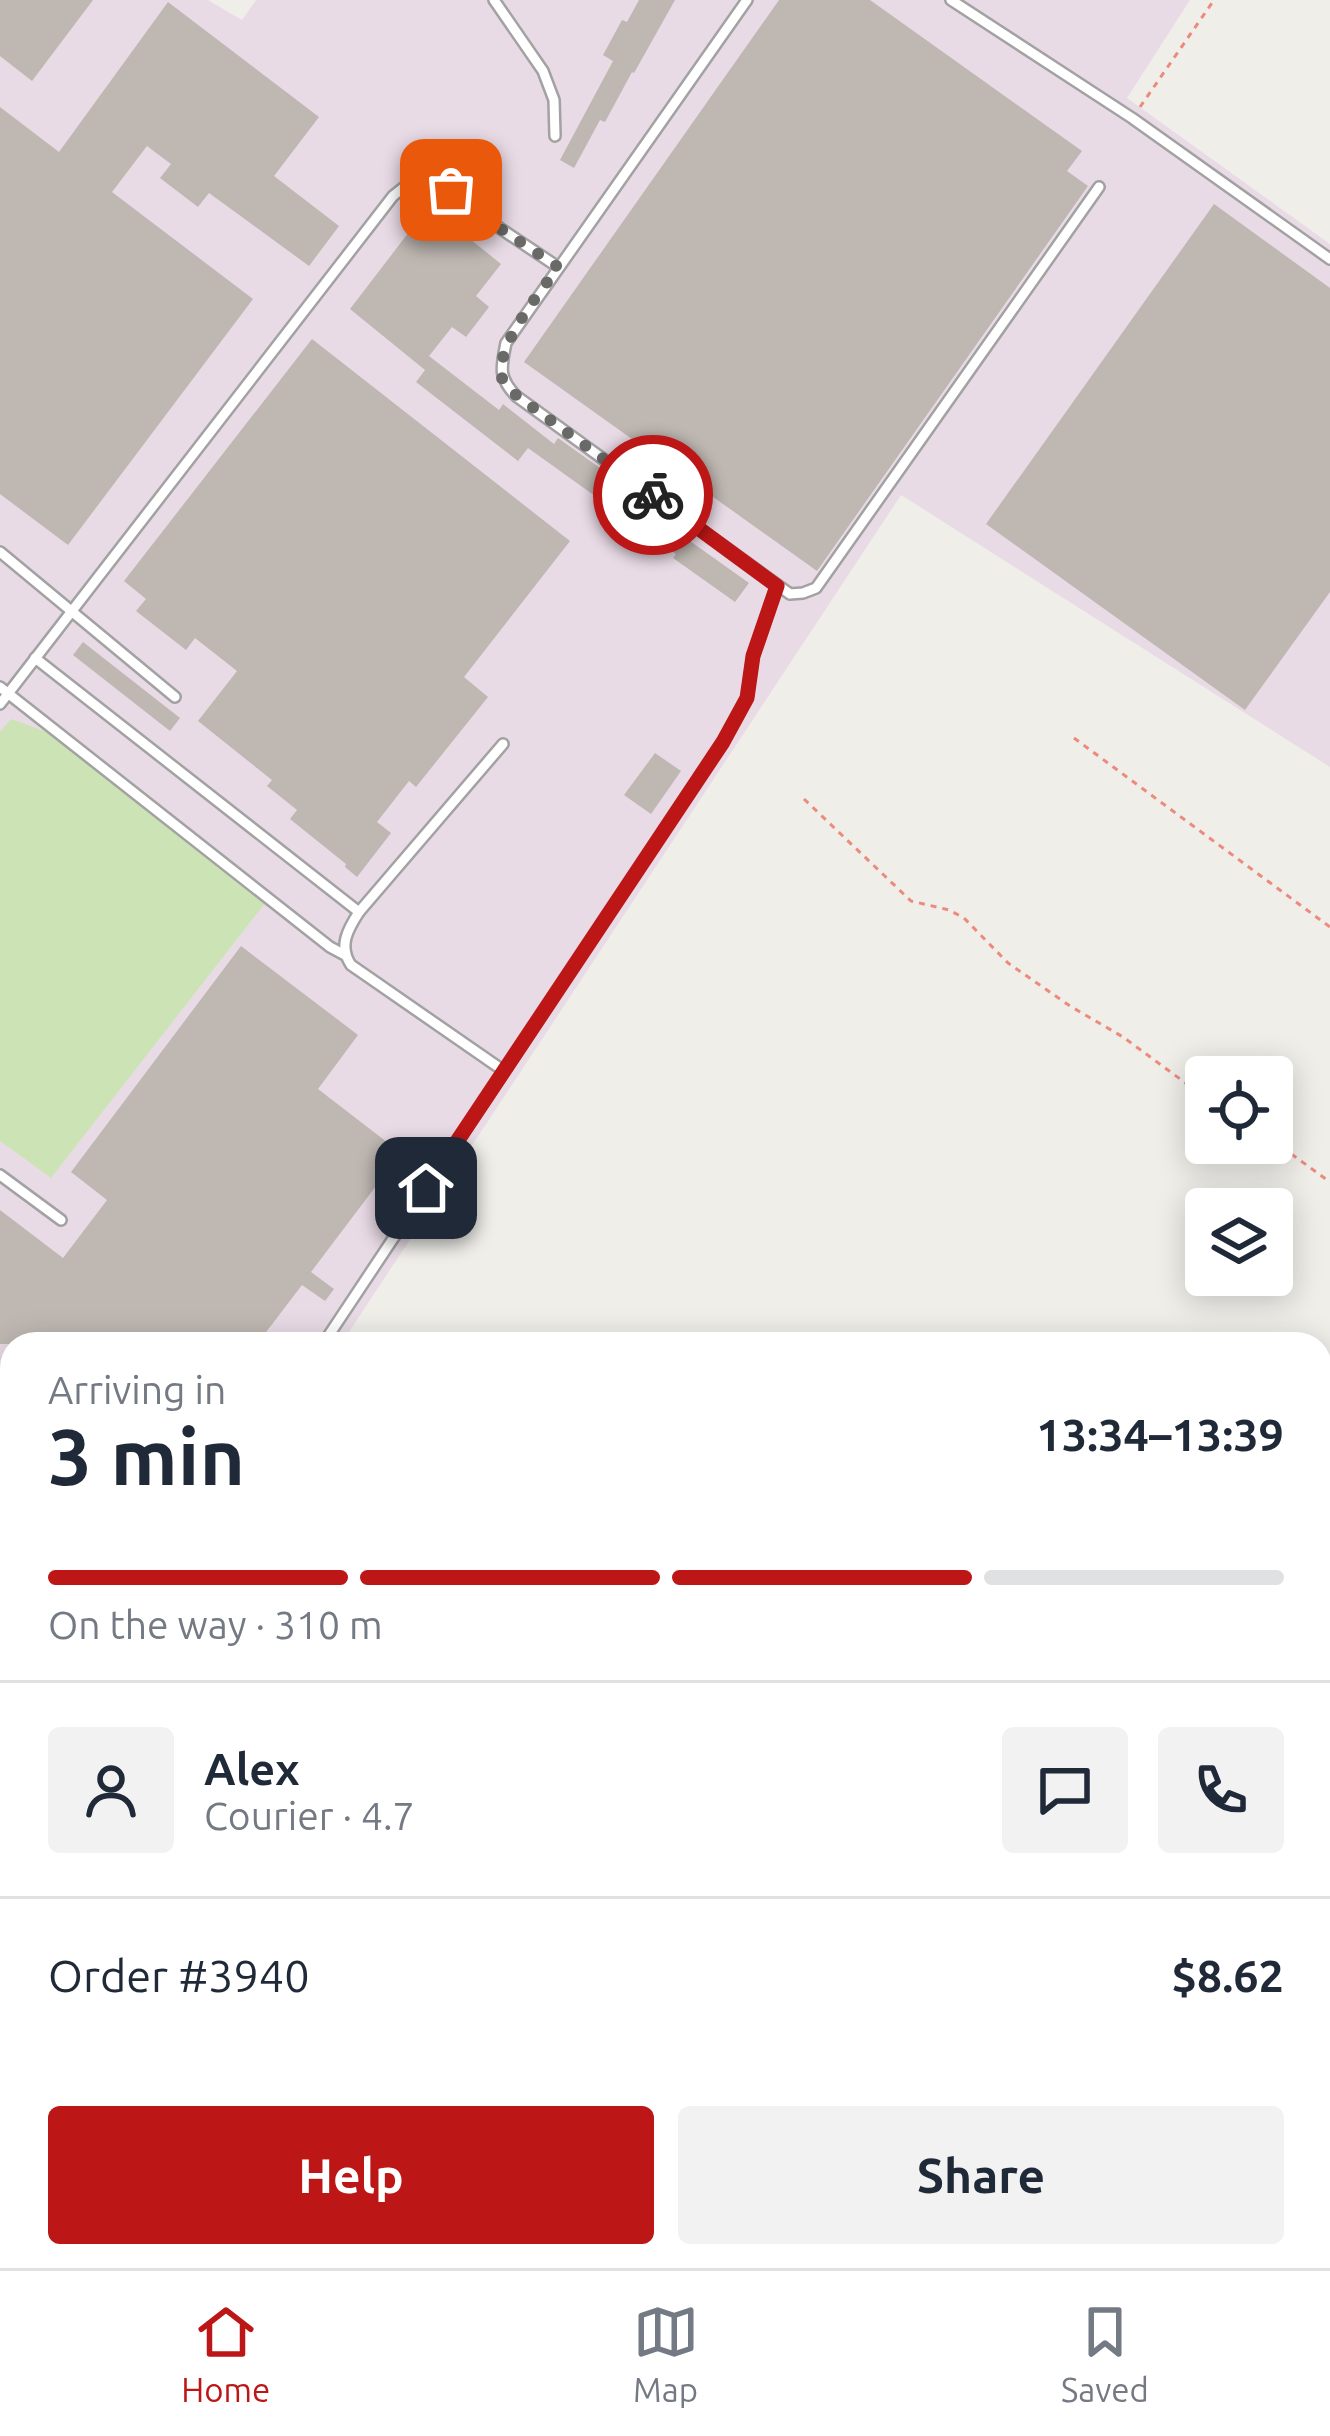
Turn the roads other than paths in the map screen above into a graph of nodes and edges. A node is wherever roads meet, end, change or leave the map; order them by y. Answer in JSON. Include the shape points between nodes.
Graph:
{"nodes":[{"id":1,"x":494,"y":0,"type":"edge"},
{"id":2,"x":747,"y":0,"type":"edge"},
{"id":3,"x":951,"y":0,"type":"edge"},
{"id":4,"x":555,"y":136,"type":"dead end"},
{"id":5,"x":1099,"y":187,"type":"dead end"},
{"id":6,"x":1330,"y":259,"type":"edge"},
{"id":7,"x":558,"y":267,"type":"junction"},
{"id":8,"x":0,"y":552,"type":"edge"},
{"id":9,"x":777,"y":586,"type":"junction"},
{"id":10,"x":72,"y":613,"type":"junction"},
{"id":11,"x":34,"y":658,"type":"junction"},
{"id":12,"x":4,"y":690,"type":"edge"},
{"id":13,"x":175,"y":697,"type":"dead end"},
{"id":14,"x":0,"y":704,"type":"edge"},
{"id":15,"x":502,"y":744,"type":"dead end"},
{"id":16,"x":359,"y":912,"type":"junction"},
{"id":17,"x":345,"y":955,"type":"junction"},
{"id":18,"x":504,"y":1071,"type":"junction"},
{"id":19,"x":0,"y":1175,"type":"edge"},
{"id":20,"x":61,"y":1220,"type":"dead end"},
{"id":21,"x":331,"y":1332,"type":"edge"}],
"edges":[{"from":1,"to":4,"type":"lane","via":[[543,71]]},
{"from":2,"to":7,"type":"lane"},
{"from":3,"to":6,"type":"lane"},
{"from":5,"to":9,"type":"lane","via":[[817,588],[790,594]]},
{"from":7,"to":9,"type":"lane","via":[[506,344],[503,382]]},
{"from":7,"to":10,"type":"lane","via":[[451,190],[429,179],[408,184]]},
{"from":8,"to":10,"type":"lane"},
{"from":9,"to":18,"type":"lane","via":[[738,717]]},
{"from":10,"to":11,"type":"lane"},
{"from":10,"to":13,"type":"lane"},
{"from":11,"to":12,"type":"lane"},
{"from":11,"to":16,"type":"lane"},
{"from":12,"to":14,"type":"lane"},
{"from":12,"to":17,"type":"lane"},
{"from":15,"to":16,"type":"lane"},
{"from":16,"to":17,"type":"lane"},
{"from":17,"to":18,"type":"lane"},
{"from":18,"to":21,"type":"lane"},
{"from":19,"to":20,"type":"lane"}]}
